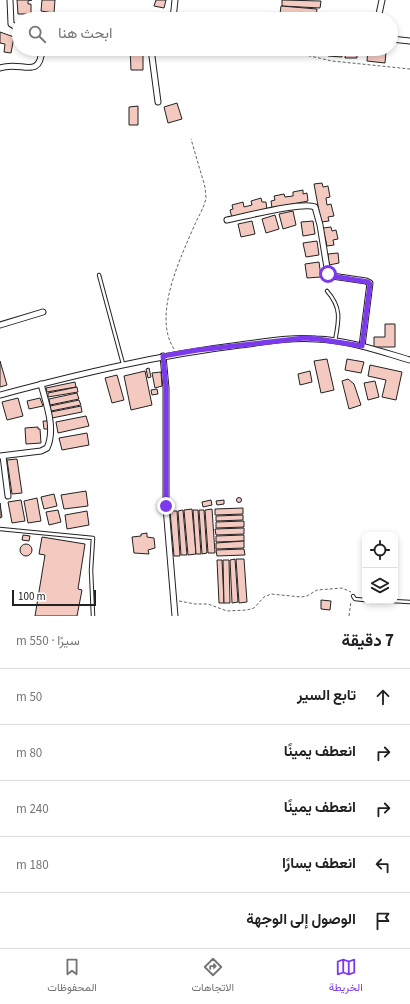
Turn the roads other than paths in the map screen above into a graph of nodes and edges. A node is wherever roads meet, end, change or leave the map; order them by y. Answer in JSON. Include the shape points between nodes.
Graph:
{"nodes":[{"id":1,"x":10,"y":0,"type":"edge"},
{"id":2,"x":175,"y":0,"type":"edge"},
{"id":3,"x":382,"y":0,"type":"edge"},
{"id":4,"x":174,"y":12,"type":"edge"},
{"id":5,"x":379,"y":12,"type":"edge"},
{"id":6,"x":12,"y":25,"type":"edge"},
{"id":7,"x":398,"y":40,"type":"edge"},
{"id":8,"x":410,"y":41,"type":"edge"},
{"id":9,"x":42,"y":56,"type":"edge"},
{"id":10,"x":153,"y":56,"type":"edge"},
{"id":11,"x":0,"y":68,"type":"edge"},
{"id":12,"x":158,"y":102,"type":"dead end"},
{"id":13,"x":227,"y":220,"type":"dead end"},
{"id":14,"x":99,"y":275,"type":"dead end"},
{"id":15,"x":326,"y":291,"type":"dead end"},
{"id":16,"x":43,"y":312,"type":"dead end"},
{"id":17,"x":0,"y":326,"type":"edge"},
{"id":18,"x":335,"y":341,"type":"junction"},
{"id":19,"x":362,"y":346,"type":"junction"},
{"id":20,"x":163,"y":356,"type":"junction"},
{"id":21,"x":410,"y":360,"type":"edge"},
{"id":22,"x":123,"y":364,"type":"junction"},
{"id":23,"x":41,"y":384,"type":"junction"},
{"id":24,"x":0,"y":395,"type":"edge"},
{"id":25,"x":1,"y":456,"type":"edge"},
{"id":26,"x":8,"y":496,"type":"dead end"},
{"id":27,"x":0,"y":529,"type":"edge"},
{"id":28,"x":352,"y":596,"type":"road end"},
{"id":29,"x":362,"y":600,"type":"edge"},
{"id":30,"x":398,"y":601,"type":"edge"},
{"id":31,"x":410,"y":602,"type":"edge"},
{"id":32,"x":93,"y":616,"type":"edge"},
{"id":33,"x":175,"y":616,"type":"edge"}],
"edges":[{"from":1,"to":6,"type":"street","via":[[9,21]]},
{"from":2,"to":4,"type":"street"},
{"from":3,"to":5,"type":"street"},
{"from":7,"to":8,"type":"street"},
{"from":9,"to":11,"type":"street","via":[[38,66],[33,68]]},
{"from":10,"to":12,"type":"street"},
{"from":13,"to":19,"type":"street","via":[[289,208],[310,205],[315,207],[328,274],[370,284]]},
{"from":14,"to":22,"type":"lane"},
{"from":15,"to":18,"type":"lane","via":[[335,301],[338,310]]},
{"from":16,"to":17,"type":"street"},
{"from":18,"to":19,"type":"street"},
{"from":18,"to":20,"type":"street","via":[[292,339]]},
{"from":19,"to":21,"type":"street"},
{"from":20,"to":22,"type":"street"},
{"from":20,"to":33,"type":"street","via":[[166,388],[166,506]]},
{"from":22,"to":23,"type":"street"},
{"from":23,"to":24,"type":"street"},
{"from":23,"to":25,"type":"street","via":[[50,426],[47,448]]},
{"from":25,"to":26,"type":"street"},
{"from":27,"to":32,"type":"lane","via":[[93,538]]},
{"from":28,"to":29,"type":"lane"},
{"from":30,"to":31,"type":"lane"}]}
